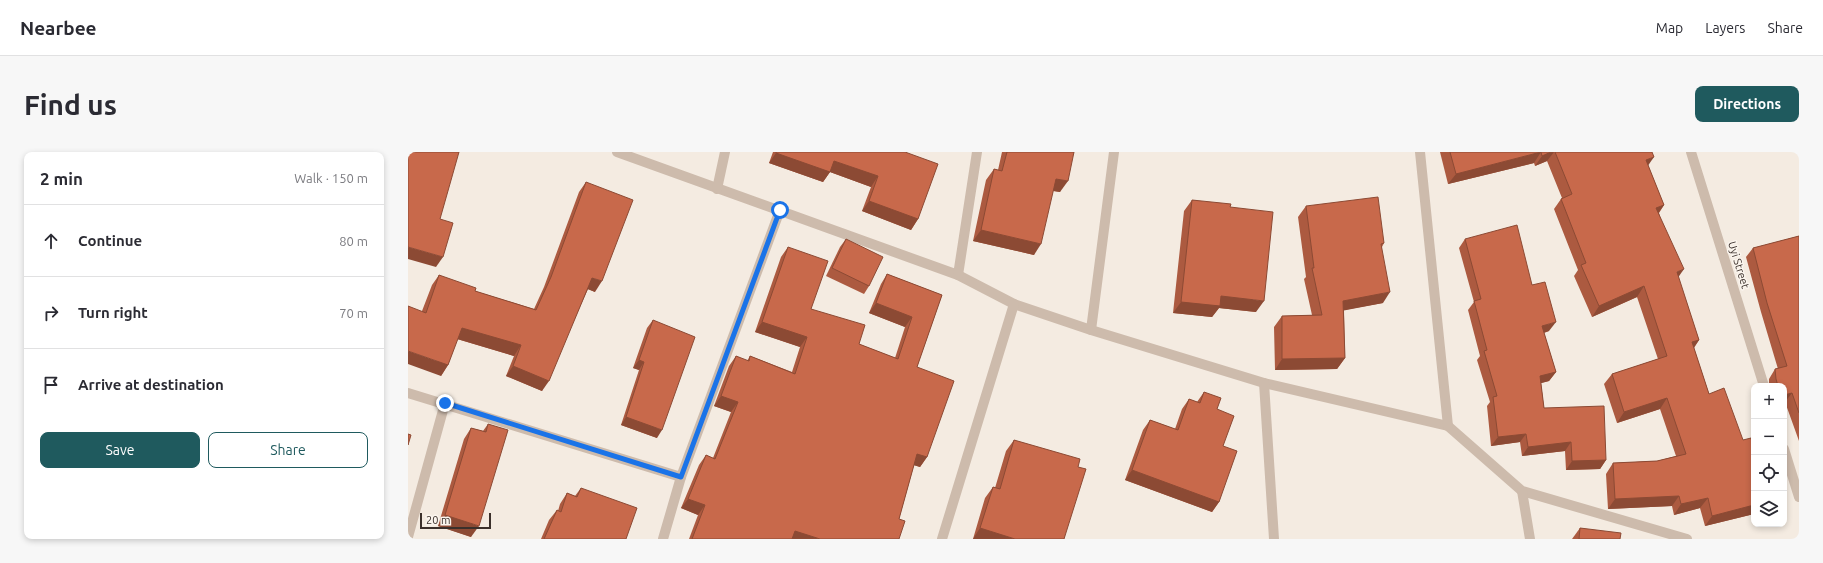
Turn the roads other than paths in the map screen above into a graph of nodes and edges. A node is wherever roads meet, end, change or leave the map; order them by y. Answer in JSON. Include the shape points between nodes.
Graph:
{"nodes":[{"id":1,"x":616,"y":152,"type":"edge"},
{"id":2,"x":725,"y":152,"type":"edge"},
{"id":3,"x":977,"y":152,"type":"edge"},
{"id":4,"x":1114,"y":152,"type":"edge"},
{"id":5,"x":1420,"y":152,"type":"edge"},
{"id":6,"x":1691,"y":152,"type":"edge"},
{"id":7,"x":716,"y":189,"type":"junction"},
{"id":8,"x":780,"y":210,"type":"junction"},
{"id":9,"x":958,"y":275,"type":"junction"},
{"id":10,"x":1014,"y":304,"type":"junction"},
{"id":11,"x":1091,"y":330,"type":"junction"},
{"id":12,"x":1264,"y":383,"type":"junction"},
{"id":13,"x":1763,"y":383,"type":"edge"},
{"id":14,"x":408,"y":393,"type":"edge"},
{"id":15,"x":445,"y":403,"type":"junction"},
{"id":16,"x":1448,"y":426,"type":"junction"},
{"id":17,"x":1786,"y":455,"type":"edge"},
{"id":18,"x":681,"y":477,"type":"junction"},
{"id":19,"x":1522,"y":491,"type":"junction"},
{"id":20,"x":1799,"y":497,"type":"edge"},
{"id":21,"x":408,"y":537,"type":"edge"},
{"id":22,"x":663,"y":539,"type":"edge"},
{"id":23,"x":942,"y":539,"type":"edge"},
{"id":24,"x":1274,"y":539,"type":"edge"},
{"id":25,"x":1530,"y":539,"type":"edge"},
{"id":26,"x":1687,"y":539,"type":"edge"}],
"edges":[{"from":1,"to":7,"type":"street"},
{"from":2,"to":7,"type":"street"},
{"from":3,"to":9,"type":"street"},
{"from":4,"to":11,"type":"street"},
{"from":5,"to":16,"type":"street"},
{"from":6,"to":13,"type":"street","name":"Uyi Street"},
{"from":7,"to":8,"type":"street"},
{"from":8,"to":9,"type":"street"},
{"from":8,"to":18,"type":"street"},
{"from":9,"to":10,"type":"street"},
{"from":10,"to":11,"type":"street"},
{"from":10,"to":23,"type":"street"},
{"from":11,"to":12,"type":"street"},
{"from":12,"to":16,"type":"street"},
{"from":12,"to":24,"type":"street"},
{"from":14,"to":15,"type":"street"},
{"from":15,"to":18,"type":"street"},
{"from":15,"to":21,"type":"street"},
{"from":16,"to":19,"type":"street"},
{"from":17,"to":20,"type":"street"},
{"from":18,"to":22,"type":"street"},
{"from":19,"to":25,"type":"street"},
{"from":19,"to":26,"type":"street"}]}
